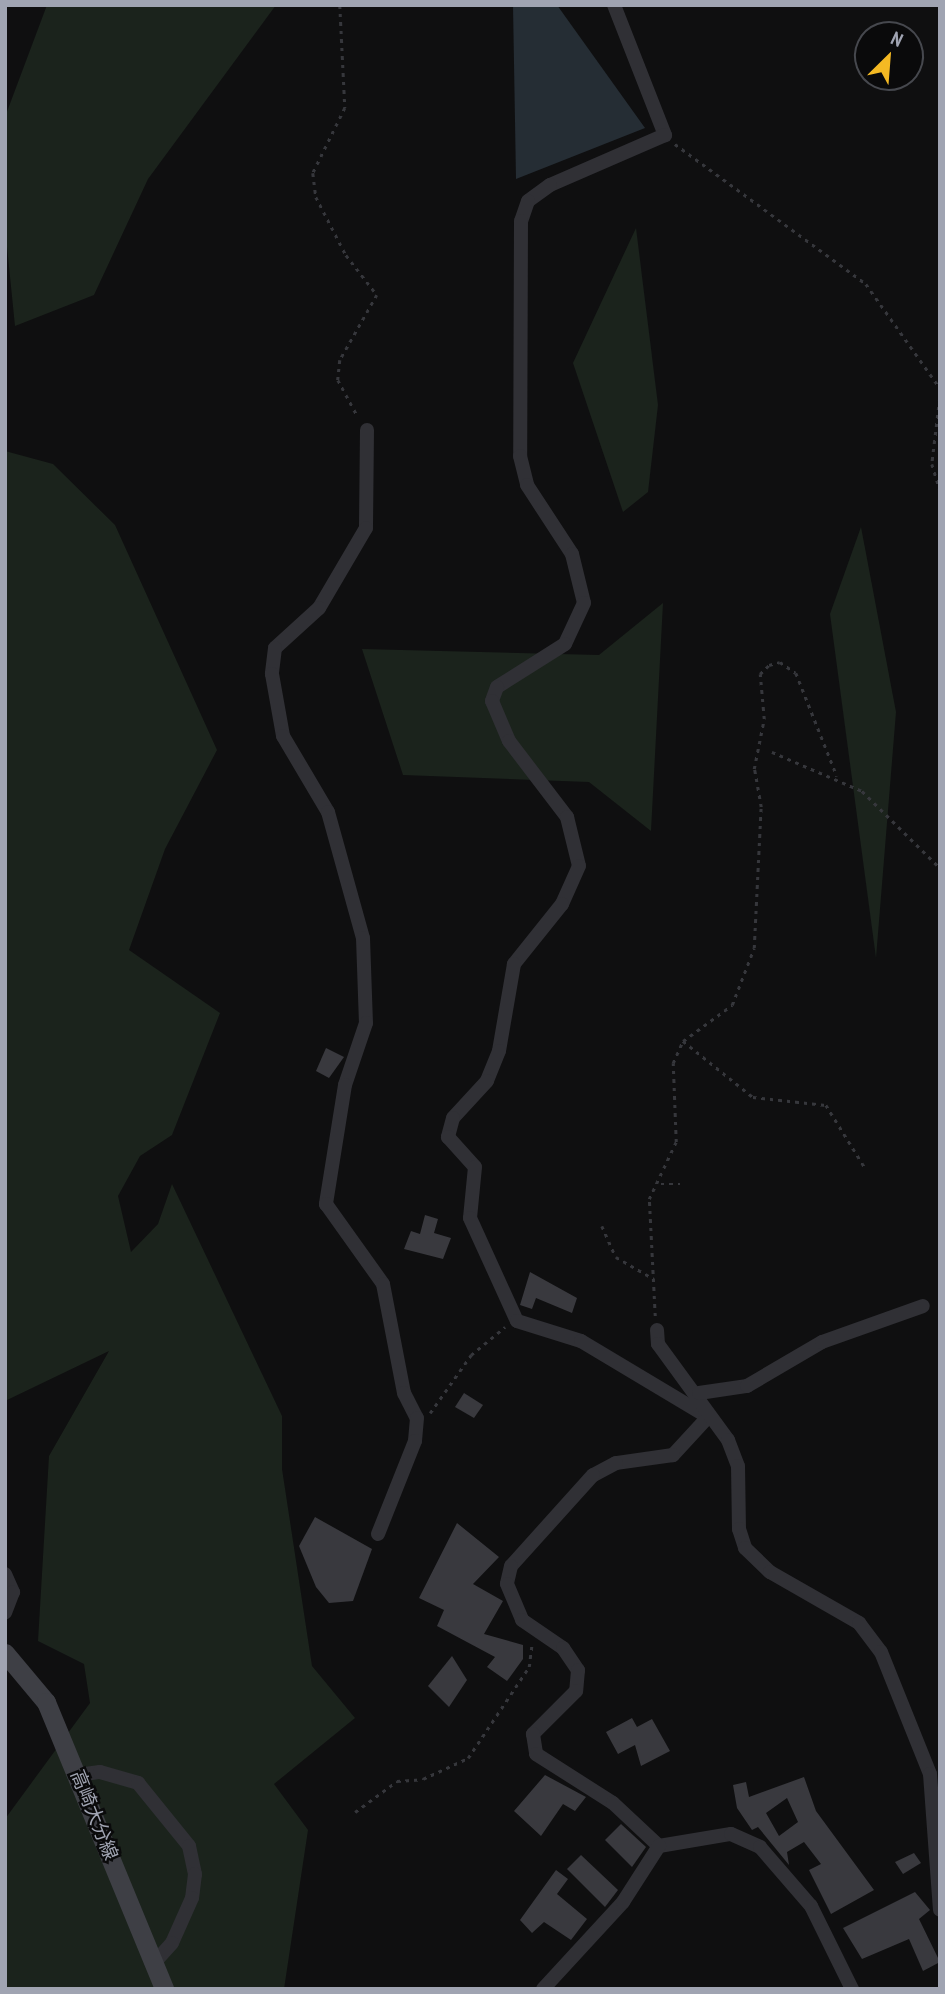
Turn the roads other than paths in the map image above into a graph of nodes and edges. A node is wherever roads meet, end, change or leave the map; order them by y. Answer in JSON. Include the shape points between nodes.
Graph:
{"nodes":[{"id":1,"x":614,"y":5,"type":"edge"},
{"id":2,"x":367,"y":430,"type":"road end"},
{"id":3,"x":923,"y":1307,"type":"dead end"},
{"id":4,"x":657,"y":1330,"type":"road end"},
{"id":5,"x":699,"y":1393,"type":"junction"},
{"id":6,"x":708,"y":1417,"type":"junction"},
{"id":7,"x":378,"y":1534,"type":"dead end"},
{"id":8,"x":5,"y":1574,"type":"edge"},
{"id":9,"x":5,"y":1613,"type":"edge"},
{"id":10,"x":5,"y":1653,"type":"edge"},
{"id":11,"x":78,"y":1775,"type":"junction"},
{"id":12,"x":659,"y":1846,"type":"junction"},
{"id":13,"x":940,"y":1910,"type":"edge"},
{"id":14,"x":154,"y":1963,"type":"junction"},
{"id":15,"x":164,"y":1989,"type":"edge"},
{"id":16,"x":543,"y":1989,"type":"edge"},
{"id":17,"x":852,"y":1989,"type":"edge"}],
"edges":[{"from":1,"to":6,"type":"street","via":[[664,135],[550,185],[528,201],[521,221],[520,456],[527,485],[572,554],[584,603],[565,644],[497,687],[492,701],[509,741],[567,817],[579,866],[562,904],[514,964],[499,1051],[487,1081],[453,1118],[448,1137],[475,1167],[470,1219],[517,1321],[581,1341]]},
{"from":2,"to":7,"type":"street","via":[[366,528],[320,608],[275,649],[272,674],[283,736],[328,812],[363,938],[366,1024],[345,1085],[326,1204],[383,1284],[404,1392],[417,1418],[415,1441]]},
{"from":3,"to":5,"type":"street","via":[[822,1342],[747,1386]]},
{"from":4,"to":5,"type":"street","via":[[658,1344]]},
{"from":5,"to":6,"type":"street"},
{"from":6,"to":12,"type":"street","via":[[673,1455],[616,1463],[593,1475],[511,1566],[507,1584],[514,1606],[531,1630],[563,1648],[578,1670],[576,1691],[533,1734],[536,1754],[613,1803]]},
{"from":6,"to":13,"type":"street","via":[[728,1440],[738,1466],[745,1548],[771,1572],[859,1623],[881,1652],[930,1774]]},
{"from":8,"to":9,"type":"street","via":[[13,1592]]},
{"from":10,"to":11,"type":"main road","name":"高崎大分線","via":[[40,1690]]},
{"from":11,"to":14,"type":"main road","name":"高崎大分線"},
{"from":11,"to":14,"type":"street","via":[[100,1772],[138,1783],[188,1846],[195,1874],[192,1898],[172,1943]]},
{"from":12,"to":16,"type":"street","via":[[623,1902]]},
{"from":12,"to":17,"type":"street","via":[[731,1834],[760,1847],[811,1906]]},
{"from":14,"to":15,"type":"main road","name":"高崎大分線"}]}
